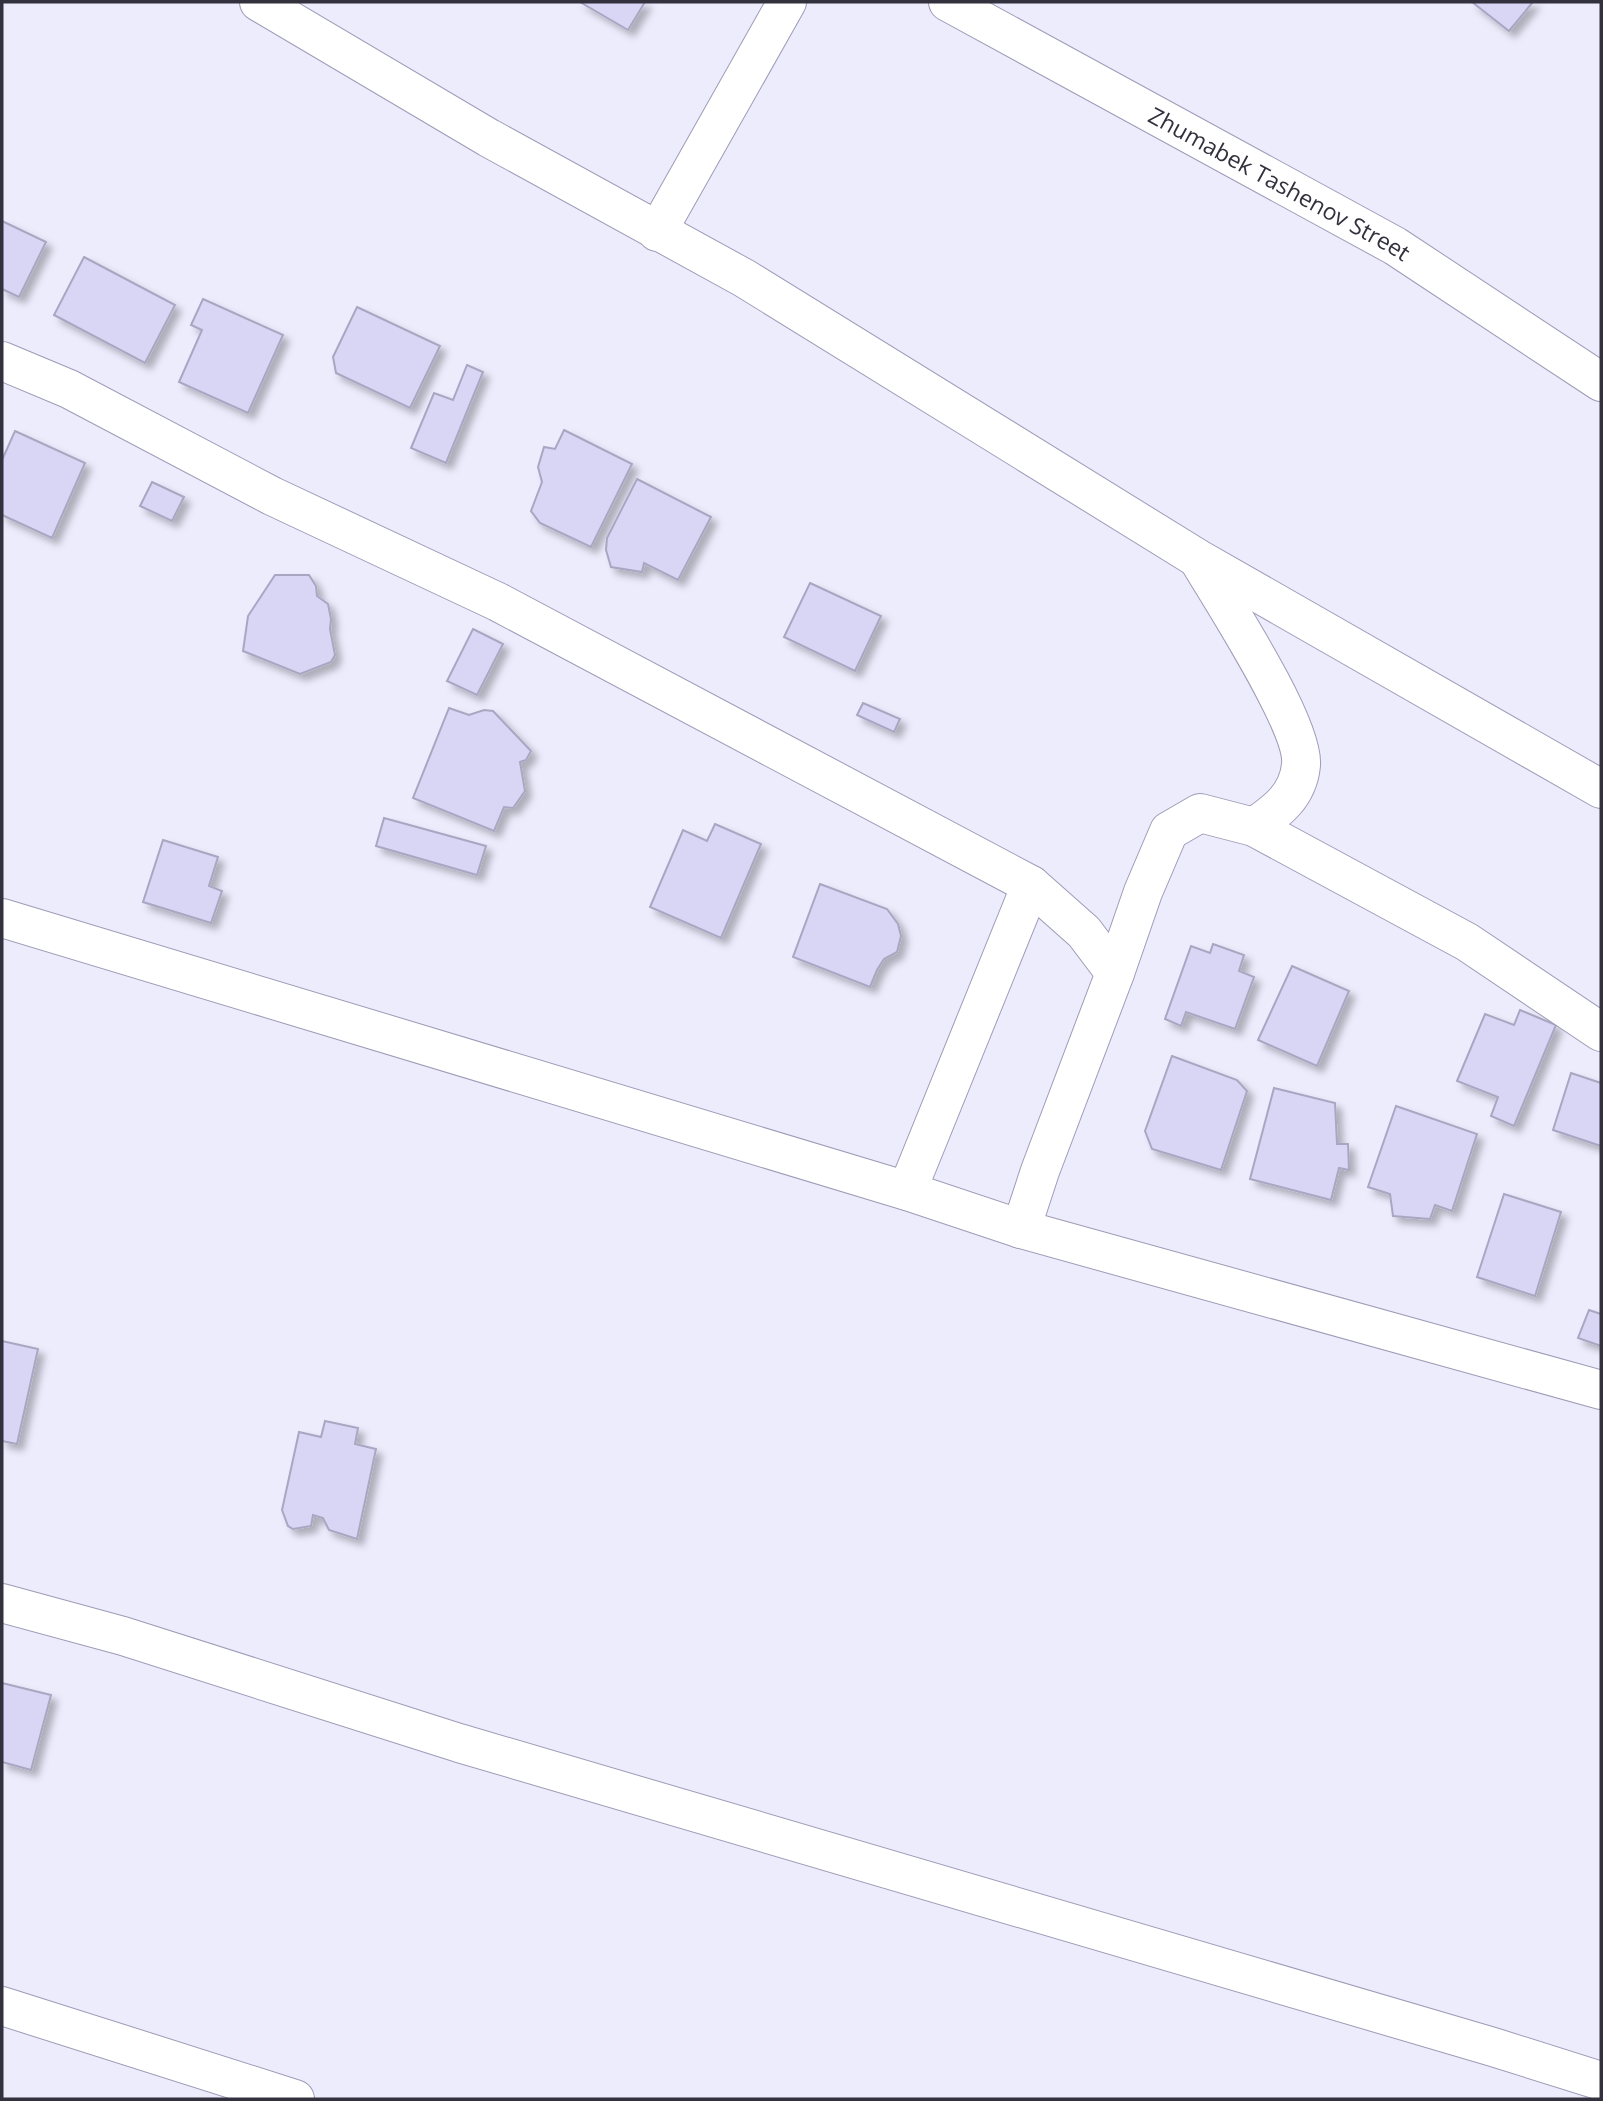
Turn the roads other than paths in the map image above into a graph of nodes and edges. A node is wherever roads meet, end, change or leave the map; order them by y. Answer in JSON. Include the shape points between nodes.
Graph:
{"nodes":[{"id":1,"x":259,"y":2,"type":"edge"},
{"id":2,"x":787,"y":2,"type":"edge"},
{"id":3,"x":948,"y":2,"type":"edge"},
{"id":4,"x":657,"y":232,"type":"junction"},
{"id":5,"x":9,"y":375,"type":"edge"},
{"id":6,"x":1601,"y":382,"type":"edge"},
{"id":7,"x":1197,"y":558,"type":"junction"},
{"id":8,"x":1601,"y":789,"type":"edge"},
{"id":9,"x":1254,"y":827,"type":"junction"},
{"id":10,"x":1031,"y":885,"type":"junction"},
{"id":11,"x":2,"y":918,"type":"edge"},
{"id":12,"x":1115,"y":973,"type":"junction"},
{"id":13,"x":1601,"y":1032,"type":"edge"},
{"id":14,"x":907,"y":1191,"type":"junction"},
{"id":15,"x":1021,"y":1228,"type":"junction"},
{"id":16,"x":1601,"y":1390,"type":"edge"},
{"id":17,"x":2,"y":1603,"type":"edge"},
{"id":18,"x":2,"y":2006,"type":"edge"},
{"id":19,"x":1601,"y":2081,"type":"edge"},
{"id":20,"x":295,"y":2099,"type":"edge"}],
"edges":[{"from":1,"to":4,"type":"street"},
{"from":2,"to":4,"type":"street"},
{"from":3,"to":6,"type":"street","name":"Zhumabek Tashenov Street","via":[[1395,246]]},
{"from":4,"to":7,"type":"street","via":[[744,278]]},
{"from":5,"to":10,"type":"street","via":[[69,390],[272,496],[498,601]]},
{"from":7,"to":8,"type":"street"},
{"from":7,"to":9,"type":"street","via":[[1296,735],[1301,765],[1292,795],[1281,809]]},
{"from":9,"to":12,"type":"street","via":[[1200,813],[1169,831]]},
{"from":9,"to":13,"type":"street","via":[[1467,942]]},
{"from":10,"to":12,"type":"street","via":[[1084,932]]},
{"from":10,"to":14,"type":"street"},
{"from":11,"to":14,"type":"street"},
{"from":12,"to":15,"type":"street"},
{"from":14,"to":15,"type":"street"},
{"from":15,"to":16,"type":"street"},
{"from":17,"to":19,"type":"street"},
{"from":18,"to":20,"type":"street"}]}
